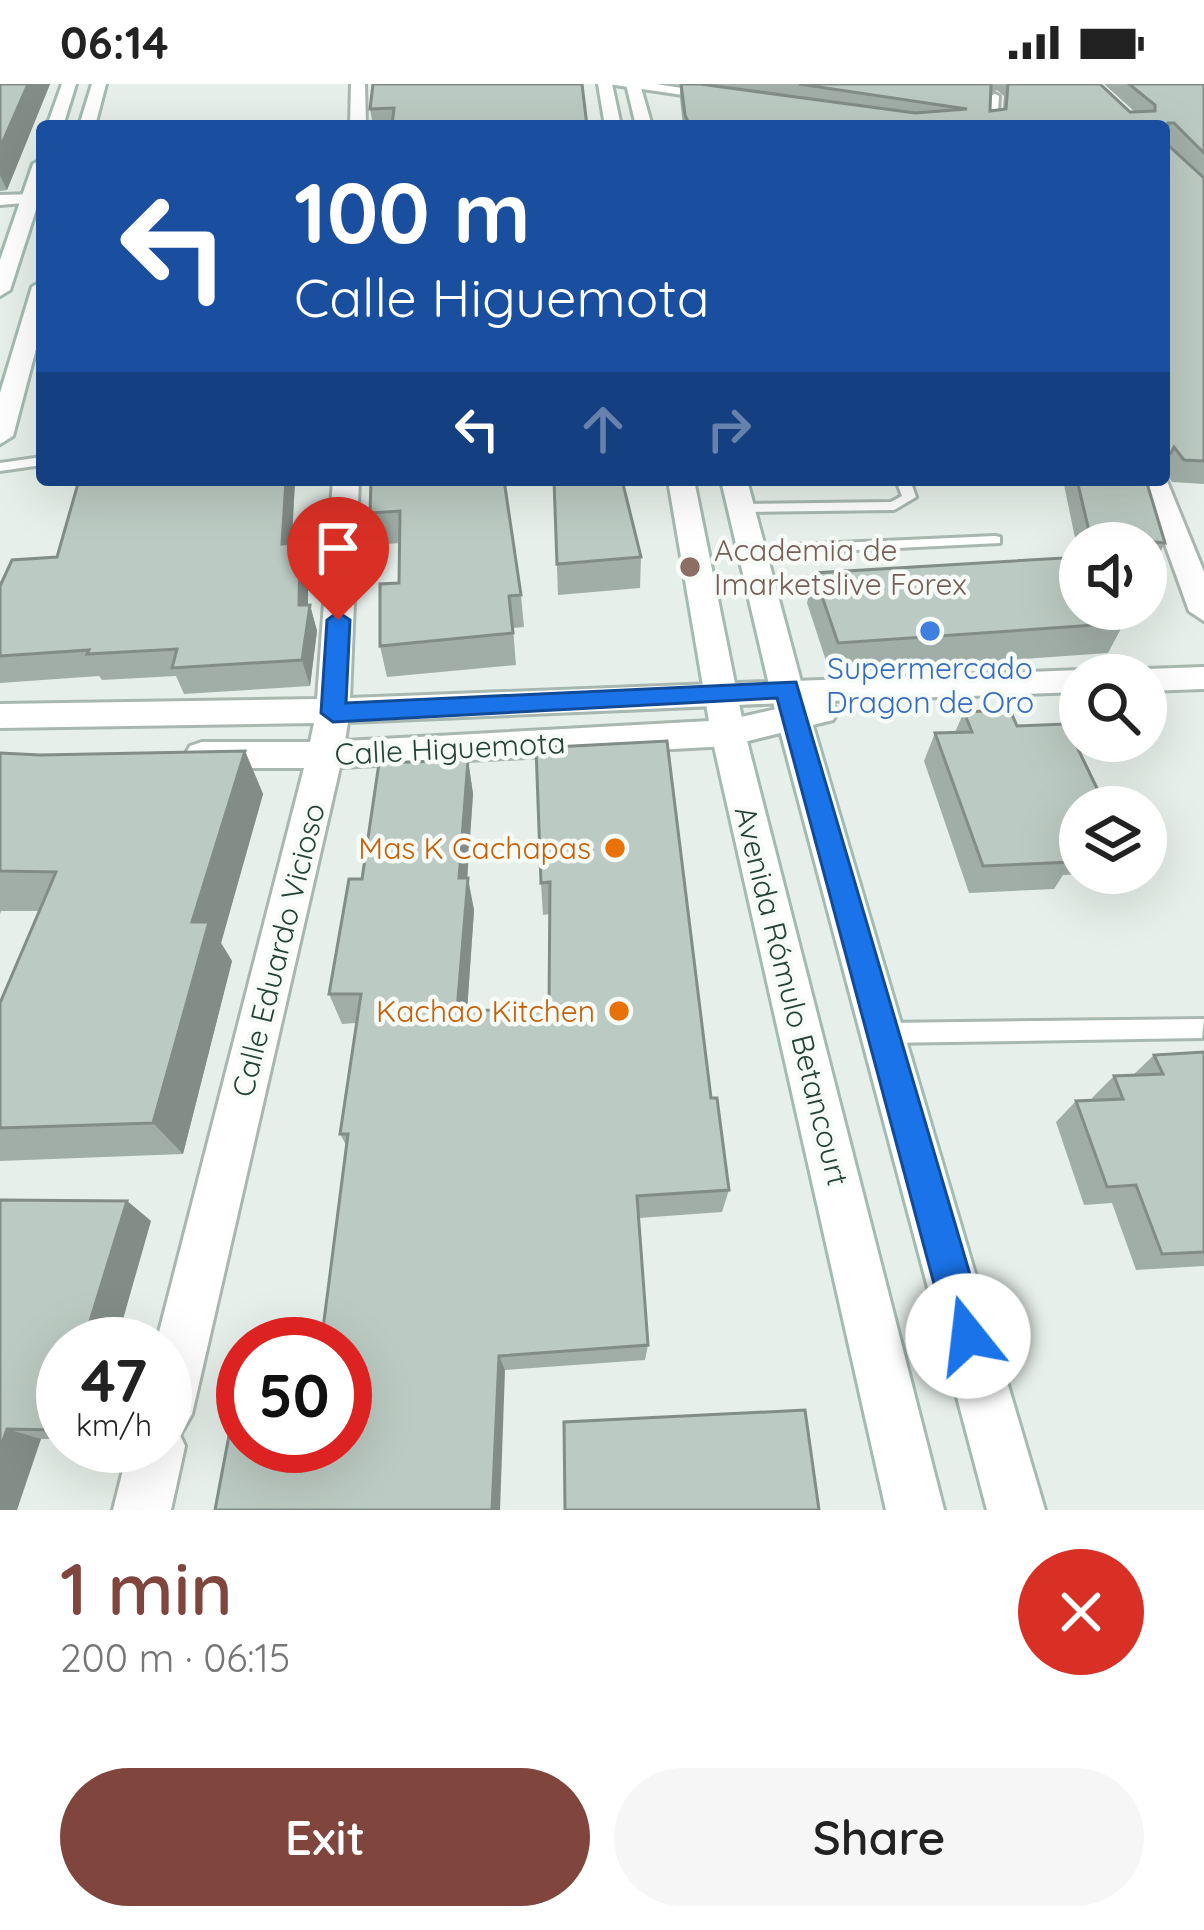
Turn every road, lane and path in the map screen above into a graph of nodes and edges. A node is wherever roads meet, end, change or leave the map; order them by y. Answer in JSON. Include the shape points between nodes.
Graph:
{"nodes":[{"id":1,"x":69,"y":84,"type":"edge"},
{"id":2,"x":99,"y":84,"type":"edge"},
{"id":3,"x":358,"y":84,"type":"edge"},
{"id":4,"x":605,"y":84,"type":"edge"},
{"id":5,"x":615,"y":84,"type":"edge"},
{"id":6,"x":633,"y":85,"type":"edge"},
{"id":7,"x":995,"y":96,"type":"edge"},
{"id":8,"x":748,"y":99,"type":"edge"},
{"id":9,"x":57,"y":120,"type":"edge"},
{"id":10,"x":89,"y":120,"type":"edge"},
{"id":11,"x":358,"y":120,"type":"edge"},
{"id":12,"x":612,"y":120,"type":"edge"},
{"id":13,"x":642,"y":120,"type":"edge"},
{"id":14,"x":993,"y":120,"type":"edge"},
{"id":15,"x":36,"y":181,"type":"edge"},
{"id":16,"x":30,"y":198,"type":"junction"},
{"id":17,"x":0,"y":200,"type":"edge"},
{"id":18,"x":0,"y":290,"type":"edge"},
{"id":19,"x":36,"y":314,"type":"edge"},
{"id":20,"x":0,"y":436,"type":"edge"},
{"id":21,"x":36,"y":462,"type":"edge"},
{"id":22,"x":0,"y":466,"type":"edge"},
{"id":23,"x":346,"y":486,"type":"edge"},
{"id":24,"x":682,"y":486,"type":"edge"},
{"id":25,"x":905,"y":486,"type":"edge"},
{"id":26,"x":1157,"y":486,"type":"edge"},
{"id":27,"x":737,"y":494,"type":"edge"},
{"id":28,"x":994,"y":540,"type":"dead end"},
{"id":29,"x":752,"y":551,"type":"junction"},
{"id":30,"x":1204,"y":611,"type":"edge"},
{"id":31,"x":1204,"y":678,"type":"edge"},
{"id":32,"x":1167,"y":679,"type":"edge"},
{"id":33,"x":1059,"y":682,"type":"edge"},
{"id":34,"x":790,"y":704,"type":"junction"},
{"id":35,"x":333,"y":713,"type":"junction"},
{"id":36,"x":725,"y":714,"type":"junction"},
{"id":37,"x":0,"y":716,"type":"edge"},
{"id":38,"x":325,"y":755,"type":"junction"},
{"id":39,"x":163,"y":756,"type":"edge"},
{"id":40,"x":1202,"y":1028,"type":"edge"},
{"id":41,"x":882,"y":1033,"type":"junction"},
{"id":42,"x":189,"y":1317,"type":"edge"},
{"id":43,"x":151,"y":1473,"type":"edge"},
{"id":44,"x":142,"y":1510,"type":"edge"},
{"id":45,"x":915,"y":1510,"type":"edge"},
{"id":46,"x":1016,"y":1510,"type":"edge"}],
"edges":[{"from":1,"to":9,"type":"main road"},
{"from":2,"to":10,"type":"main road"},
{"from":3,"to":11,"type":"main road"},
{"from":4,"to":12,"type":"main road"},
{"from":5,"to":6,"type":"main road"},
{"from":6,"to":8,"type":"main road"},
{"from":6,"to":13,"type":"main road"},
{"from":7,"to":14,"type":"lane"},
{"from":15,"to":16,"type":"main road"},
{"from":16,"to":17,"type":"main road"},
{"from":16,"to":18,"type":"main road"},
{"from":19,"to":20,"type":"main road"},
{"from":21,"to":22,"type":"lane"},
{"from":23,"to":35,"type":"main road","name":"Calle Eduardo Vicioso"},
{"from":24,"to":36,"type":"main road","name":"Avenida Rómulo Betancourt"},
{"from":25,"to":27,"type":"lane","via":[[910,497],[894,506]]},
{"from":26,"to":30,"type":"main road"},
{"from":27,"to":29,"type":"main road"},
{"from":28,"to":29,"type":"lane"},
{"from":29,"to":34,"type":"main road"},
{"from":31,"to":32,"type":"main road"},
{"from":33,"to":34,"type":"main road","name":"Calle Higuemota","via":[[895,689]]},
{"from":34,"to":36,"type":"main road","name":"Calle Higuemota"},
{"from":34,"to":41,"type":"main road"},
{"from":35,"to":36,"type":"main road","name":"Calle Higuemota"},
{"from":35,"to":37,"type":"main road","name":"Calle Higuemota"},
{"from":35,"to":38,"type":"main road","name":"Calle Eduardo Vicioso"},
{"from":36,"to":38,"type":"main road","name":"Calle Higuemota"},
{"from":36,"to":45,"type":"main road","name":"Avenida Rómulo Betancourt"},
{"from":38,"to":39,"type":"main road","name":"Calle Higuemota"},
{"from":38,"to":42,"type":"main road","name":"Calle Eduardo Vicioso"},
{"from":40,"to":41,"type":"lane"},
{"from":41,"to":46,"type":"main road"},
{"from":43,"to":44,"type":"main road"}]}
